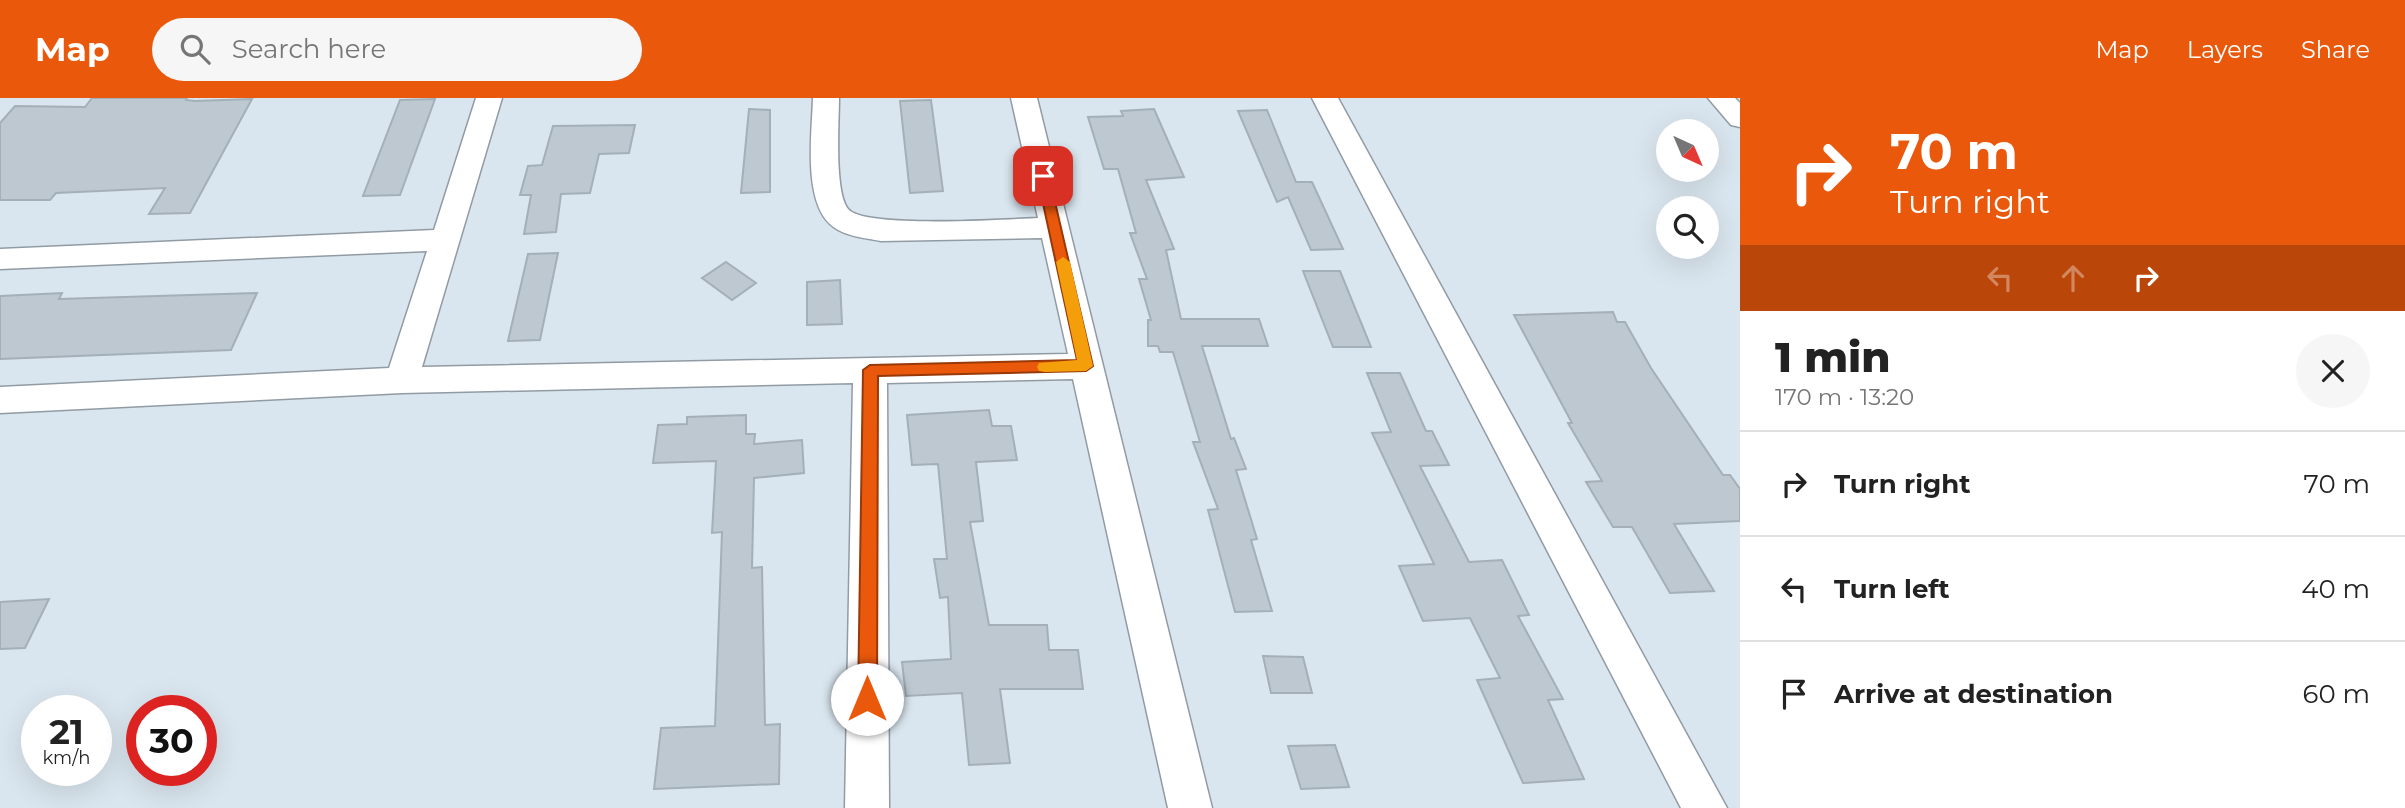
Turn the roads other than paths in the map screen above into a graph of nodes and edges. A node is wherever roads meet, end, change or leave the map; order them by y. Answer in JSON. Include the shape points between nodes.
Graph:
{"nodes":[{"id":1,"x":489,"y":98,"type":"edge"},
{"id":2,"x":825,"y":98,"type":"edge"},
{"id":3,"x":1024,"y":98,"type":"edge"},
{"id":4,"x":1325,"y":98,"type":"edge"},
{"id":5,"x":1721,"y":98,"type":"edge"},
{"id":6,"x":1740,"y":119,"type":"edge"},
{"id":7,"x":1056,"y":228,"type":"junction"},
{"id":8,"x":444,"y":240,"type":"junction"},
{"id":9,"x":0,"y":259,"type":"edge"},
{"id":10,"x":1086,"y":366,"type":"junction"},
{"id":11,"x":870,"y":370,"type":"junction"},
{"id":12,"x":402,"y":380,"type":"junction"},
{"id":13,"x":0,"y":400,"type":"edge"},
{"id":14,"x":867,"y":808,"type":"edge"},
{"id":15,"x":1191,"y":808,"type":"edge"},
{"id":16,"x":1705,"y":808,"type":"edge"}],
"edges":[{"from":1,"to":8,"type":"street"},
{"from":2,"to":7,"type":"street","via":[[827,180],[833,211],[841,219],[881,231]]},
{"from":3,"to":7,"type":"street"},
{"from":4,"to":16,"type":"street"},
{"from":5,"to":6,"type":"street"},
{"from":7,"to":10,"type":"street"},
{"from":8,"to":9,"type":"street"},
{"from":8,"to":12,"type":"street"},
{"from":10,"to":11,"type":"street"},
{"from":10,"to":15,"type":"street"},
{"from":11,"to":12,"type":"street"},
{"from":11,"to":14,"type":"street"},
{"from":12,"to":13,"type":"street"}]}
